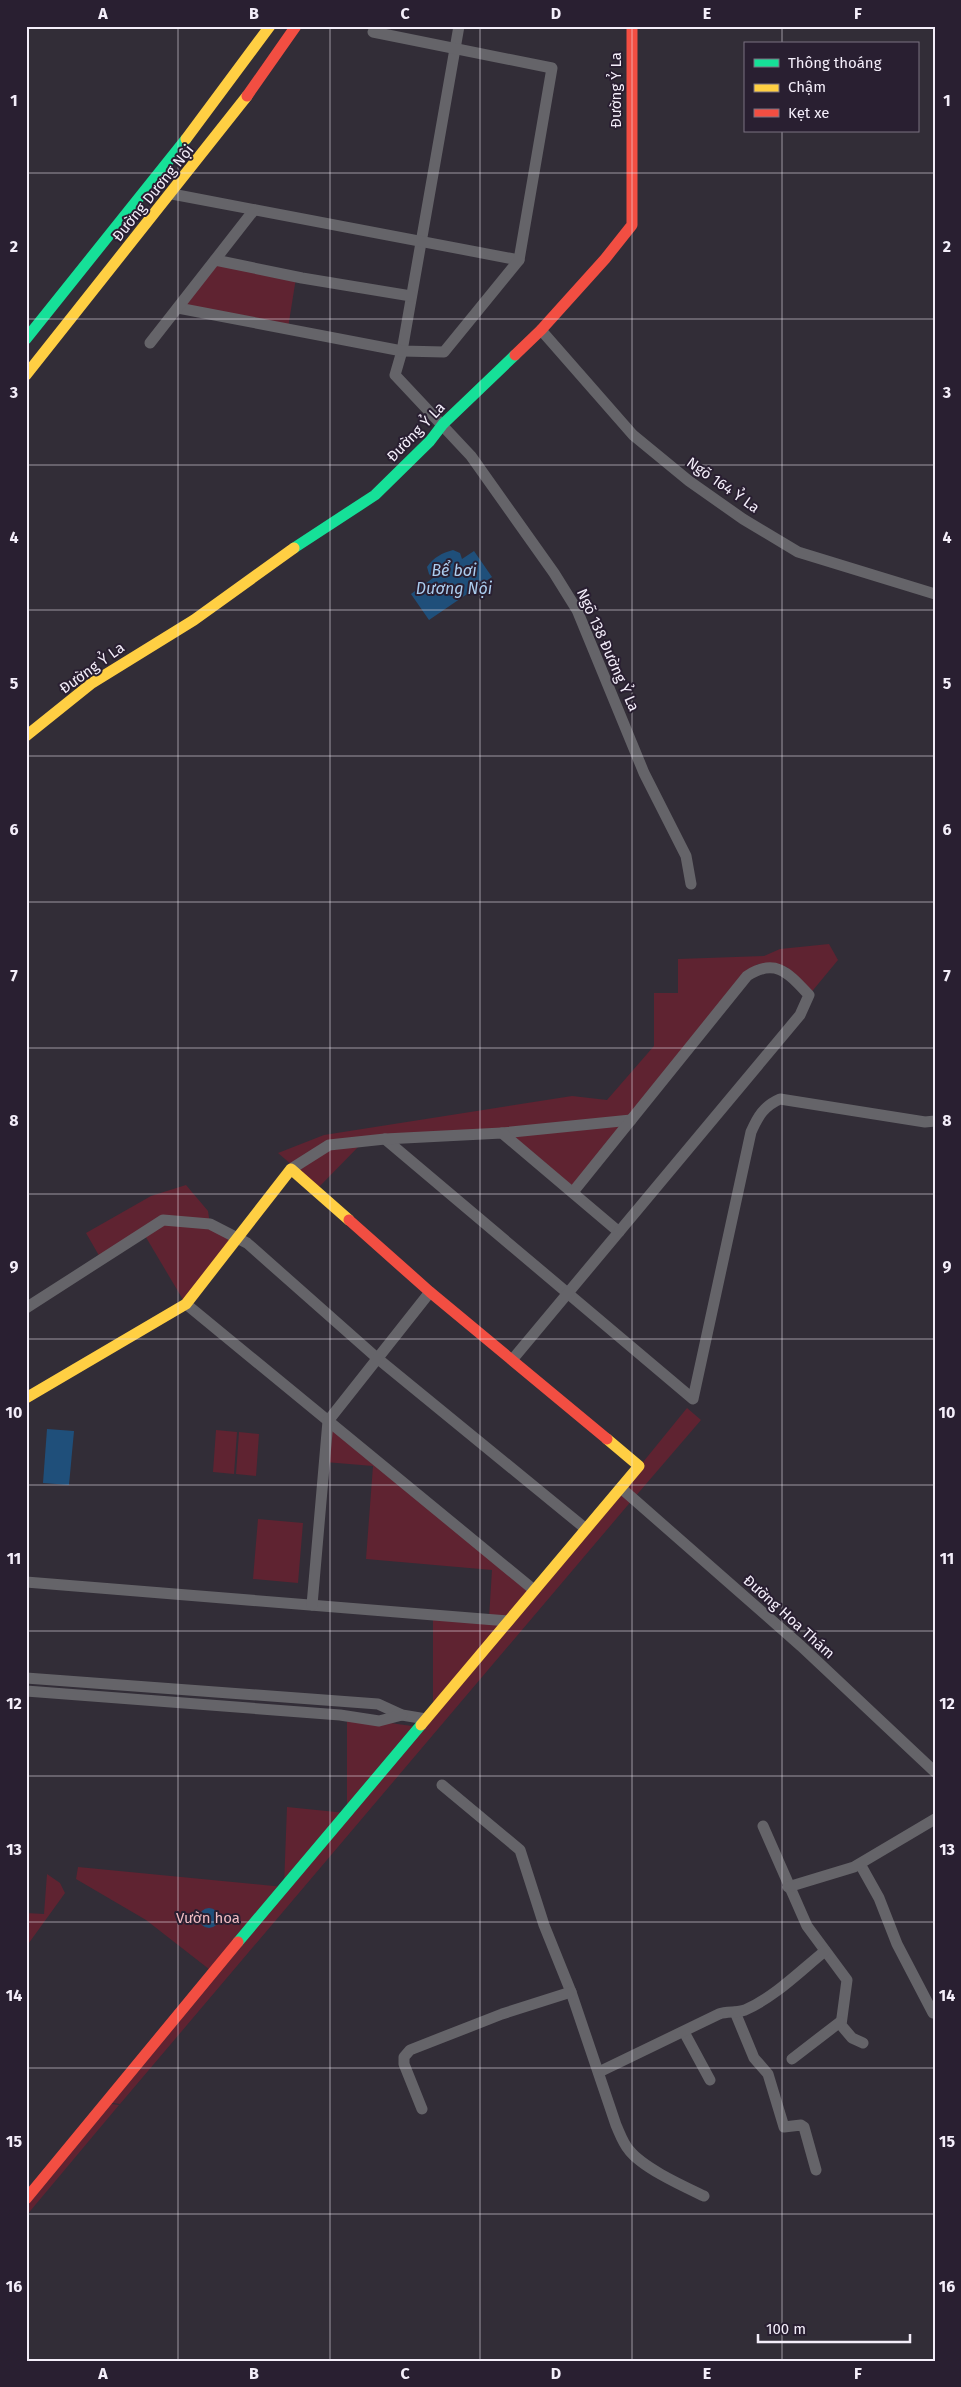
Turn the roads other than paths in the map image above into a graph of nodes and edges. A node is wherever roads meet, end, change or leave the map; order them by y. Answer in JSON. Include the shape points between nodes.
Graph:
{"nodes":[{"id":1,"x":270,"y":26,"type":"edge"},
{"id":2,"x":296,"y":26,"type":"edge"},
{"id":3,"x":458,"y":26,"type":"edge"},
{"id":4,"x":632,"y":26,"type":"edge"},
{"id":5,"x":373,"y":32,"type":"dead end"},
{"id":6,"x":455,"y":48,"type":"junction"},
{"id":7,"x":214,"y":104,"type":"junction"},
{"id":8,"x":232,"y":118,"type":"junction"},
{"id":9,"x":172,"y":194,"type":"junction"},
{"id":10,"x":254,"y":210,"type":"junction"},
{"id":11,"x":421,"y":242,"type":"junction"},
{"id":12,"x":215,"y":260,"type":"junction"},
{"id":13,"x":519,"y":260,"type":"junction"},
{"id":14,"x":411,"y":296,"type":"junction"},
{"id":15,"x":178,"y":308,"type":"junction"},
{"id":16,"x":541,"y":330,"type":"junction"},
{"id":17,"x":26,"y":339,"type":"edge"},
{"id":18,"x":150,"y":343,"type":"dead end"},
{"id":19,"x":402,"y":351,"type":"junction"},
{"id":20,"x":26,"y":374,"type":"edge"},
{"id":21,"x":443,"y":424,"type":"junction"},
{"id":22,"x":935,"y":594,"type":"edge"},
{"id":23,"x":26,"y":736,"type":"edge"},
{"id":24,"x":691,"y":884,"type":"dead end"},
{"id":25,"x":631,"y":1120,"type":"junction"},
{"id":26,"x":935,"y":1121,"type":"edge"},
{"id":27,"x":502,"y":1133,"type":"junction"},
{"id":28,"x":385,"y":1139,"type":"junction"},
{"id":29,"x":291,"y":1169,"type":"junction"},
{"id":30,"x":574,"y":1192,"type":"junction"},
{"id":31,"x":619,"y":1232,"type":"junction"},
{"id":32,"x":238,"y":1236,"type":"junction"},
{"id":33,"x":253,"y":1248,"type":"junction"},
{"id":34,"x":226,"y":1251,"type":"junction"},
{"id":35,"x":430,"y":1292,"type":"junction"},
{"id":36,"x":567,"y":1294,"type":"junction"},
{"id":37,"x":186,"y":1304,"type":"junction"},
{"id":38,"x":26,"y":1308,"type":"edge"},
{"id":39,"x":378,"y":1358,"type":"junction"},
{"id":40,"x":512,"y":1360,"type":"junction"},
{"id":41,"x":26,"y":1398,"type":"edge"},
{"id":42,"x":328,"y":1421,"type":"junction"},
{"id":43,"x":621,"y":1488,"type":"junction"},
{"id":44,"x":586,"y":1529,"type":"junction"},
{"id":45,"x":26,"y":1582,"type":"edge"},
{"id":46,"x":534,"y":1590,"type":"junction"},
{"id":47,"x":312,"y":1605,"type":"junction"},
{"id":48,"x":508,"y":1620,"type":"junction"},
{"id":49,"x":26,"y":1678,"type":"edge"},
{"id":50,"x":26,"y":1691,"type":"edge"},
{"id":51,"x":402,"y":1715,"type":"junction"},
{"id":52,"x":426,"y":1719,"type":"junction"},
{"id":53,"x":935,"y":1772,"type":"edge"},
{"id":54,"x":442,"y":1785,"type":"dead end"},
{"id":55,"x":935,"y":1819,"type":"edge"},
{"id":56,"x":763,"y":1826,"type":"dead end"},
{"id":57,"x":860,"y":1864,"type":"junction"},
{"id":58,"x":788,"y":1887,"type":"junction"},
{"id":59,"x":825,"y":1951,"type":"junction"},
{"id":60,"x":572,"y":1992,"type":"junction"},
{"id":61,"x":735,"y":2012,"type":"junction"},
{"id":62,"x":934,"y":2013,"type":"edge"},
{"id":63,"x":840,"y":2022,"type":"junction"},
{"id":64,"x":684,"y":2032,"type":"junction"},
{"id":65,"x":863,"y":2042,"type":"dead end"},
{"id":66,"x":792,"y":2058,"type":"dead end"},
{"id":67,"x":599,"y":2072,"type":"junction"},
{"id":68,"x":710,"y":2080,"type":"dead end"},
{"id":69,"x":422,"y":2109,"type":"dead end"},
{"id":70,"x":816,"y":2170,"type":"dead end"},
{"id":71,"x":704,"y":2196,"type":"dead end"},
{"id":72,"x":26,"y":2199,"type":"edge"}],
"edges":[{"from":1,"to":7,"type":"street","name":"Đường Dương Nội"},
{"from":2,"to":8,"type":"street","name":"Đường Dương Nội"},
{"from":3,"to":6,"type":"street"},
{"from":4,"to":16,"type":"street","name":"Đường Ỷ La","via":[[632,225]]},
{"from":5,"to":6,"type":"street"},
{"from":6,"to":11,"type":"street"},
{"from":6,"to":13,"type":"street","via":[[552,68]]},
{"from":7,"to":8,"type":"street"},
{"from":7,"to":17,"type":"street","name":"Đường Dương Nội"},
{"from":8,"to":9,"type":"street","name":"Đường Dương Nội"},
{"from":9,"to":10,"type":"street"},
{"from":9,"to":20,"type":"street","name":"Đường Dương Nội"},
{"from":10,"to":11,"type":"street"},
{"from":10,"to":12,"type":"street"},
{"from":11,"to":13,"type":"street"},
{"from":11,"to":14,"type":"street"},
{"from":12,"to":14,"type":"street"},
{"from":12,"to":15,"type":"street"},
{"from":13,"to":19,"type":"street","via":[[444,352]]},
{"from":14,"to":19,"type":"street"},
{"from":15,"to":18,"type":"street"},
{"from":15,"to":19,"type":"street"},
{"from":16,"to":21,"type":"street","name":"Đường Ỷ La"},
{"from":16,"to":22,"type":"street","name":"Ngõ 164 Ỷ La","via":[[633,435],[689,481],[743,519],[798,552]]},
{"from":19,"to":21,"type":"street","name":"Ngõ 138 Đường Ỷ La","via":[[395,374]]},
{"from":21,"to":23,"type":"street","name":"Đường Ỷ La","via":[[375,495],[312,535],[194,620],[92,683]]},
{"from":21,"to":24,"type":"street","name":"Ngõ 138 Đường Ỷ La","via":[[471,456],[577,610],[644,773],[686,856]]},
{"from":25,"to":27,"type":"street"},
{"from":25,"to":30,"type":"street"},
{"from":25,"to":31,"type":"street","via":[[747,976],[760,968],[785,970],[809,995],[800,1015]]},
{"from":26,"to":36,"type":"street","via":[[780,1098],[768,1104],[758,1115],[751,1132],[693,1399]]},
{"from":27,"to":28,"type":"street"},
{"from":27,"to":30,"type":"street"},
{"from":28,"to":29,"type":"street","via":[[329,1145]]},
{"from":28,"to":36,"type":"street"},
{"from":29,"to":32,"type":"street"},
{"from":29,"to":35,"type":"street"},
{"from":30,"to":31,"type":"street"},
{"from":31,"to":36,"type":"street"},
{"from":32,"to":33,"type":"street"},
{"from":32,"to":34,"type":"street"},
{"from":32,"to":38,"type":"street","via":[[210,1224],[163,1220]]},
{"from":33,"to":34,"type":"street"},
{"from":33,"to":39,"type":"street"},
{"from":34,"to":37,"type":"street"},
{"from":35,"to":39,"type":"street"},
{"from":35,"to":40,"type":"street"},
{"from":36,"to":40,"type":"street"},
{"from":37,"to":41,"type":"street"},
{"from":37,"to":42,"type":"street"},
{"from":39,"to":42,"type":"street"},
{"from":39,"to":44,"type":"street"},
{"from":40,"to":43,"type":"street","via":[[639,1466]]},
{"from":42,"to":46,"type":"street"},
{"from":42,"to":47,"type":"street"},
{"from":43,"to":44,"type":"street"},
{"from":43,"to":53,"type":"street","name":"Đường Hoa Thám","via":[[801,1646]]},
{"from":44,"to":46,"type":"street"},
{"from":45,"to":47,"type":"street"},
{"from":46,"to":48,"type":"street"},
{"from":47,"to":48,"type":"street"},
{"from":48,"to":52,"type":"street"},
{"from":49,"to":51,"type":"street","via":[[378,1704]]},
{"from":50,"to":51,"type":"street","via":[[340,1715],[379,1721]]},
{"from":51,"to":52,"type":"street"},
{"from":52,"to":72,"type":"street"},
{"from":54,"to":60,"type":"street","via":[[520,1850],[544,1925]]},
{"from":55,"to":57,"type":"street"},
{"from":56,"to":58,"type":"street"},
{"from":57,"to":58,"type":"street"},
{"from":57,"to":62,"type":"street"},
{"from":58,"to":59,"type":"street","via":[[807,1926]]},
{"from":59,"to":61,"type":"street","via":[[770,1996]]},
{"from":59,"to":63,"type":"street","via":[[848,1982]]},
{"from":60,"to":67,"type":"street"},
{"from":60,"to":69,"type":"street","via":[[502,2014],[410,2050],[404,2057],[404,2064]]},
{"from":61,"to":64,"type":"street","via":[[718,2014]]},
{"from":61,"to":70,"type":"street","via":[[754,2058],[768,2074],[783,2125],[787,2128],[804,2127]]},
{"from":63,"to":65,"type":"street","via":[[852,2038]]},
{"from":63,"to":66,"type":"street"},
{"from":64,"to":67,"type":"street"},
{"from":64,"to":68,"type":"street"},
{"from":67,"to":71,"type":"street","via":[[616,2126],[629,2151]]}]}
